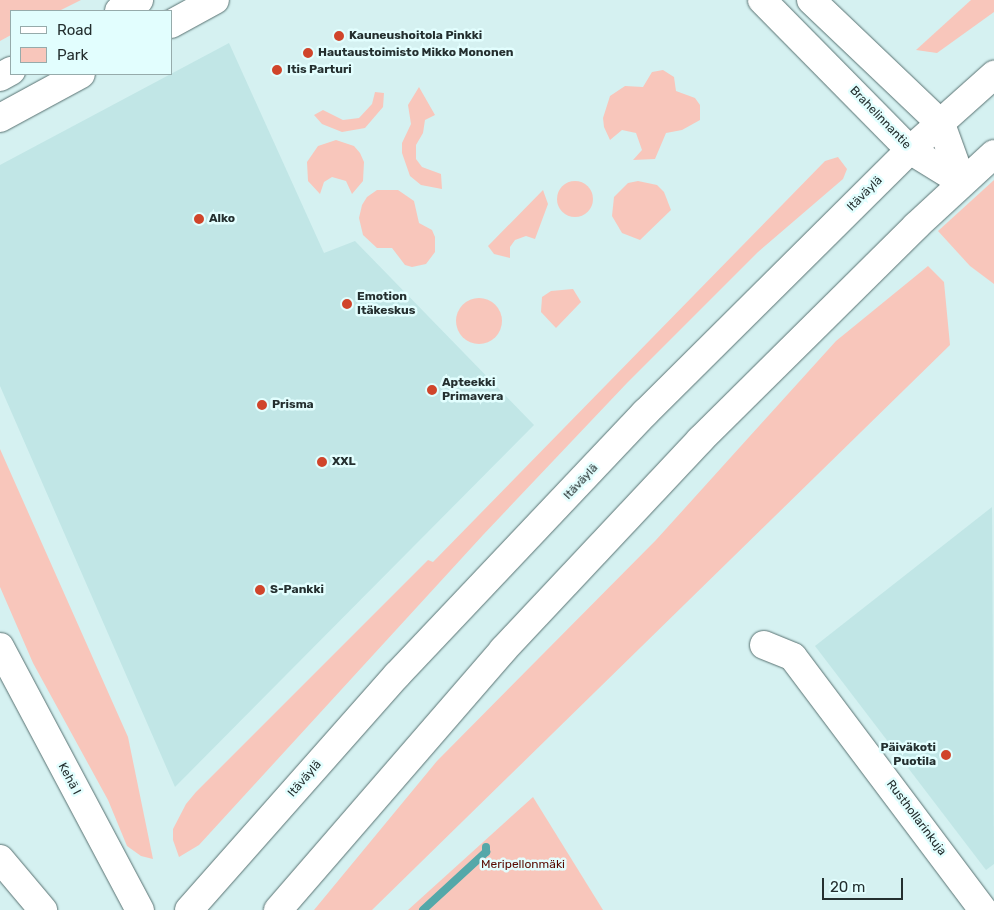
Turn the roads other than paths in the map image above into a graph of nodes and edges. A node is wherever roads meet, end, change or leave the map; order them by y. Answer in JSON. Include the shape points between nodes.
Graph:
{"nodes":[{"id":1,"x":216,"y":0,"type":"edge"},
{"id":2,"x":762,"y":0,"type":"edge"},
{"id":3,"x":811,"y":0,"type":"edge"},
{"id":4,"x":172,"y":23,"type":"edge"},
{"id":5,"x":79,"y":75,"type":"edge"},
{"id":6,"x":994,"y":75,"type":"edge"},
{"id":7,"x":0,"y":118,"type":"edge"},
{"id":8,"x":941,"y":124,"type":"junction"},
{"id":9,"x":910,"y":150,"type":"junction"},
{"id":10,"x":994,"y":154,"type":"edge"},
{"id":11,"x":962,"y":182,"type":"junction"},
{"id":12,"x":764,"y":645,"type":"dead end"},
{"id":13,"x":0,"y":647,"type":"edge"},
{"id":14,"x":0,"y":859,"type":"edge"},
{"id":15,"x":43,"y":910,"type":"edge"},
{"id":16,"x":140,"y":910,"type":"edge"},
{"id":17,"x":189,"y":910,"type":"edge"},
{"id":18,"x":278,"y":910,"type":"edge"},
{"id":19,"x":984,"y":910,"type":"edge"}],
"edges":[{"from":1,"to":4,"type":"main road"},
{"from":2,"to":9,"type":"main road","name":"Brahelinnantie"},
{"from":3,"to":8,"type":"main road"},
{"from":5,"to":7,"type":"main road"},
{"from":6,"to":8,"type":"main road","name":"Itäväylä"},
{"from":8,"to":9,"type":"main road","name":"Itäväylä"},
{"from":8,"to":11,"type":"main road"},
{"from":9,"to":11,"type":"main road","name":"Brahelinnantie"},
{"from":9,"to":17,"type":"main road","name":"Itäväylä","via":[[645,413],[397,675]]},
{"from":10,"to":11,"type":"main road"},
{"from":11,"to":18,"type":"main road","via":[[700,440],[516,635]]},
{"from":12,"to":19,"type":"main road","name":"Rusthollarinkuja","via":[[793,657]]},
{"from":13,"to":16,"type":"main road","name":"Kehä I"},
{"from":14,"to":15,"type":"main road"}]}
